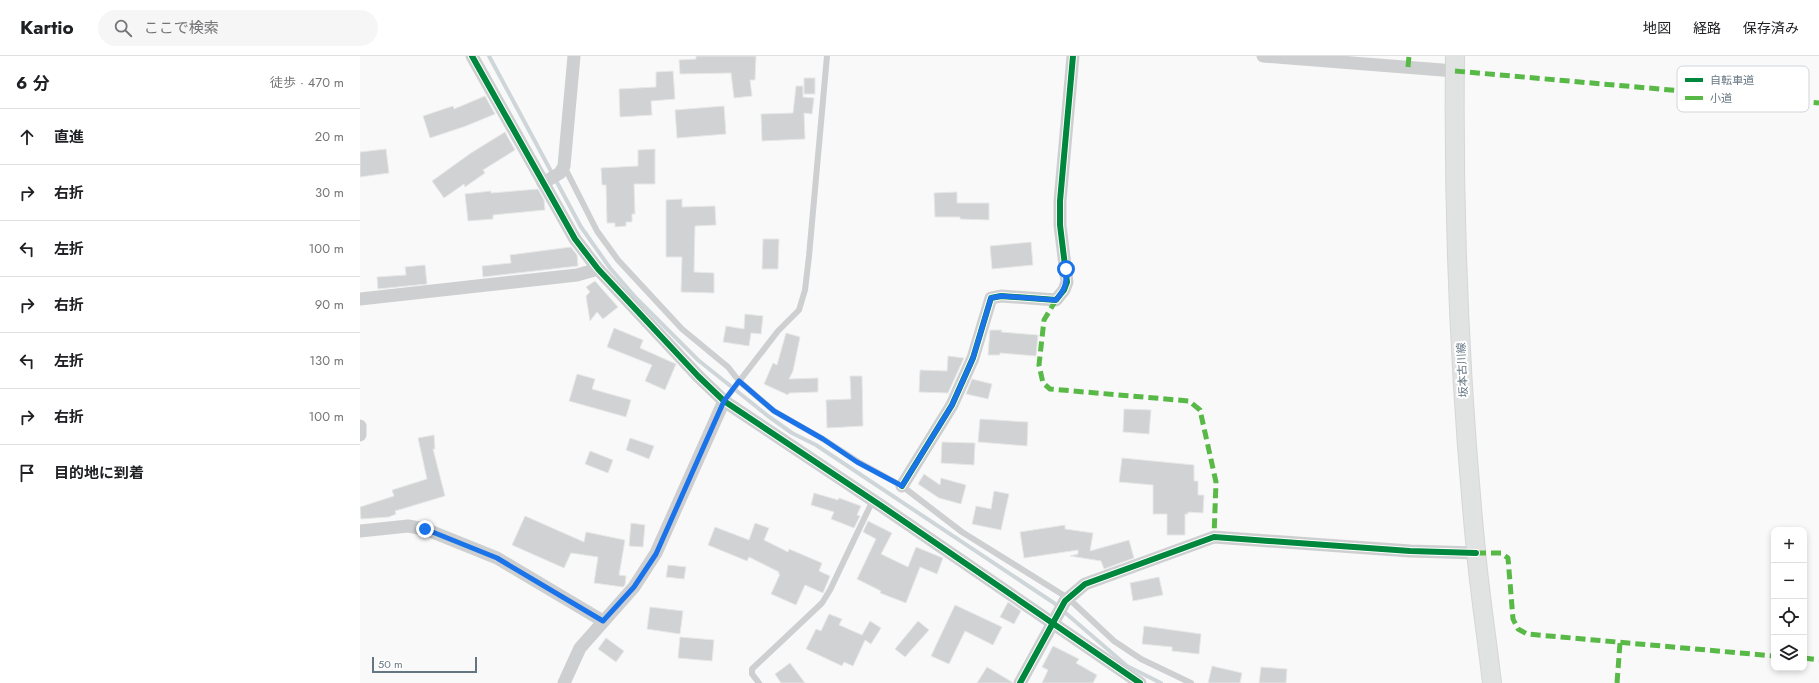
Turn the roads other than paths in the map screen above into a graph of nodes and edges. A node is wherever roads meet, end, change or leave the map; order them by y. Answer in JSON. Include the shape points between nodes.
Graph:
{"nodes":[{"id":1,"x":472,"y":56,"type":"edge"},
{"id":2,"x":574,"y":56,"type":"edge"},
{"id":3,"x":827,"y":56,"type":"edge"},
{"id":4,"x":1073,"y":56,"type":"edge"},
{"id":5,"x":1263,"y":56,"type":"edge"},
{"id":6,"x":1455,"y":63,"type":"edge"},
{"id":7,"x":562,"y":170,"type":"junction"},
{"id":8,"x":545,"y":182,"type":"junction"},
{"id":9,"x":598,"y":269,"type":"junction"},
{"id":10,"x":360,"y":299,"type":"edge"},
{"id":11,"x":738,"y":382,"type":"junction"},
{"id":12,"x":726,"y":398,"type":"junction"},
{"id":13,"x":360,"y":426,"type":"edge"},
{"id":14,"x":360,"y":435,"type":"edge"},
{"id":15,"x":902,"y":486,"type":"junction"},
{"id":16,"x":872,"y":500,"type":"junction"},
{"id":17,"x":360,"y":531,"type":"edge"},
{"id":18,"x":1476,"y":553,"type":"junction"},
{"id":19,"x":1066,"y":600,"type":"junction"},
{"id":20,"x":603,"y":621,"type":"junction"},
{"id":21,"x":1053,"y":623,"type":"junction"},
{"id":22,"x":564,"y":683,"type":"edge"},
{"id":23,"x":759,"y":683,"type":"edge"},
{"id":24,"x":1020,"y":683,"type":"edge"},
{"id":25,"x":1140,"y":683,"type":"edge"},
{"id":26,"x":1191,"y":683,"type":"edge"},
{"id":27,"x":1492,"y":683,"type":"edge"}],
"edges":[{"from":1,"to":8,"type":"street"},
{"from":2,"to":7,"type":"street"},
{"from":3,"to":11,"type":"lane","via":[[810,256],[803,297],[799,310],[778,331]]},
{"from":4,"to":15,"type":"street","via":[[1060,201],[1060,226],[1067,282],[1064,290],[1056,300],[1001,296],[991,298],[973,358],[952,405]]},
{"from":5,"to":6,"type":"street"},
{"from":6,"to":18,"type":"main road","name":"坂本古川線","via":[[1456,236],[1461,368]]},
{"from":7,"to":8,"type":"street"},
{"from":7,"to":11,"type":"lane","via":[[618,260],[682,329],[728,367]]},
{"from":8,"to":9,"type":"street","via":[[575,239]]},
{"from":9,"to":10,"type":"street","via":[[577,275]]},
{"from":9,"to":12,"type":"street","via":[[698,376]]},
{"from":11,"to":12,"type":"lane"},
{"from":11,"to":15,"type":"lane","via":[[774,411],[857,462]]},
{"from":12,"to":16,"type":"street"},
{"from":12,"to":20,"type":"street","via":[[656,554],[634,587]]},
{"from":13,"to":14,"type":"street"},
{"from":15,"to":19,"type":"lane","via":[[962,532]]},
{"from":16,"to":21,"type":"street"},
{"from":16,"to":23,"type":"lane","via":[[822,603],[752,669],[752,674]]},
{"from":17,"to":20,"type":"street","via":[[408,526],[425,529],[497,558]]},
{"from":18,"to":19,"type":"street","via":[[1410,551],[1214,537],[1085,584]]},
{"from":18,"to":27,"type":"main road","name":"坂本古川線"},
{"from":19,"to":21,"type":"street"},
{"from":19,"to":26,"type":"lane","via":[[1114,641],[1141,659]]},
{"from":20,"to":22,"type":"street","via":[[580,648]]},
{"from":21,"to":24,"type":"street"},
{"from":21,"to":25,"type":"street"}]}
